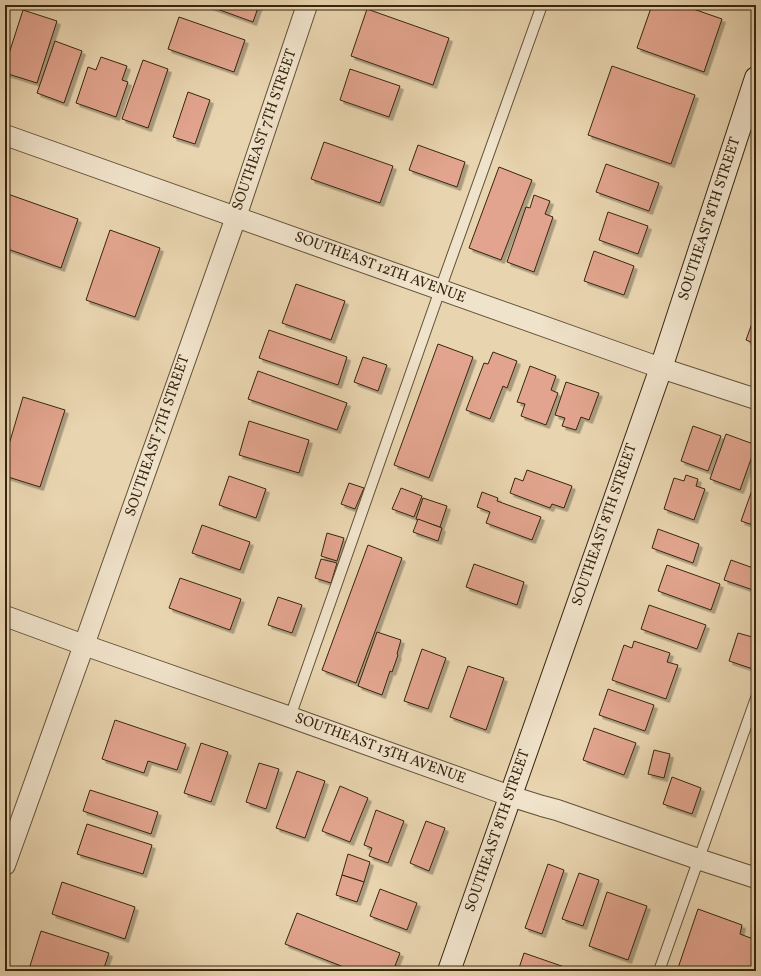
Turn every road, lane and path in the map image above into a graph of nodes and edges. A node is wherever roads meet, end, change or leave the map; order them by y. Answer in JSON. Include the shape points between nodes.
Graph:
{"nodes":[{"id":1,"x":307,"y":5,"type":"edge"},
{"id":2,"x":542,"y":5,"type":"edge"},
{"id":3,"x":756,"y":78,"type":"edge"},
{"id":4,"x":5,"y":135,"type":"edge"},
{"id":5,"x":236,"y":217,"type":"junction"},
{"id":6,"x":440,"y":290,"type":"junction"},
{"id":7,"x":661,"y":368,"type":"junction"},
{"id":8,"x":756,"y":400,"type":"edge"},
{"id":9,"x":5,"y":616,"type":"edge"},
{"id":10,"x":84,"y":645,"type":"junction"},
{"id":11,"x":756,"y":698,"type":"edge"},
{"id":12,"x":290,"y":717,"type":"junction"},
{"id":13,"x":510,"y":796,"type":"junction"},
{"id":14,"x":698,"y":859,"type":"junction"},
{"id":15,"x":5,"y":865,"type":"edge"},
{"id":16,"x":756,"y":878,"type":"edge"},
{"id":17,"x":449,"y":971,"type":"edge"},
{"id":18,"x":659,"y":971,"type":"edge"}],
"edges":[{"from":1,"to":5,"type":"street","name":"SOUTHEAST 7TH STREET"},
{"from":2,"to":6,"type":"lane"},
{"from":3,"to":7,"type":"street","name":"SOUTHEAST 8TH STREET"},
{"from":4,"to":5,"type":"street","name":"SOUTHEAST 12TH AVENUE"},
{"from":5,"to":6,"type":"street","name":"SOUTHEAST 12TH AVENUE"},
{"from":5,"to":10,"type":"street","name":"SOUTHEAST 7TH STREET"},
{"from":6,"to":7,"type":"street","name":"SOUTHEAST 12TH AVENUE"},
{"from":6,"to":12,"type":"lane"},
{"from":7,"to":8,"type":"street","name":"SOUTHEAST 12TH AVENUE"},
{"from":7,"to":13,"type":"street","name":"SOUTHEAST 8TH STREET"},
{"from":9,"to":10,"type":"street","name":"SOUTHEAST 13TH AVENUE"},
{"from":10,"to":12,"type":"street","name":"SOUTHEAST 13TH AVENUE"},
{"from":10,"to":15,"type":"street","name":"SOUTHEAST 7TH STREET"},
{"from":11,"to":14,"type":"lane"},
{"from":12,"to":13,"type":"street","name":"SOUTHEAST 13TH AVENUE"},
{"from":13,"to":14,"type":"street","name":"SOUTHEAST 13TH AVENUE"},
{"from":13,"to":17,"type":"street","name":"SOUTHEAST 8TH STREET"},
{"from":14,"to":16,"type":"street","name":"SOUTHEAST 13TH AVENUE"},
{"from":14,"to":18,"type":"lane"}]}
